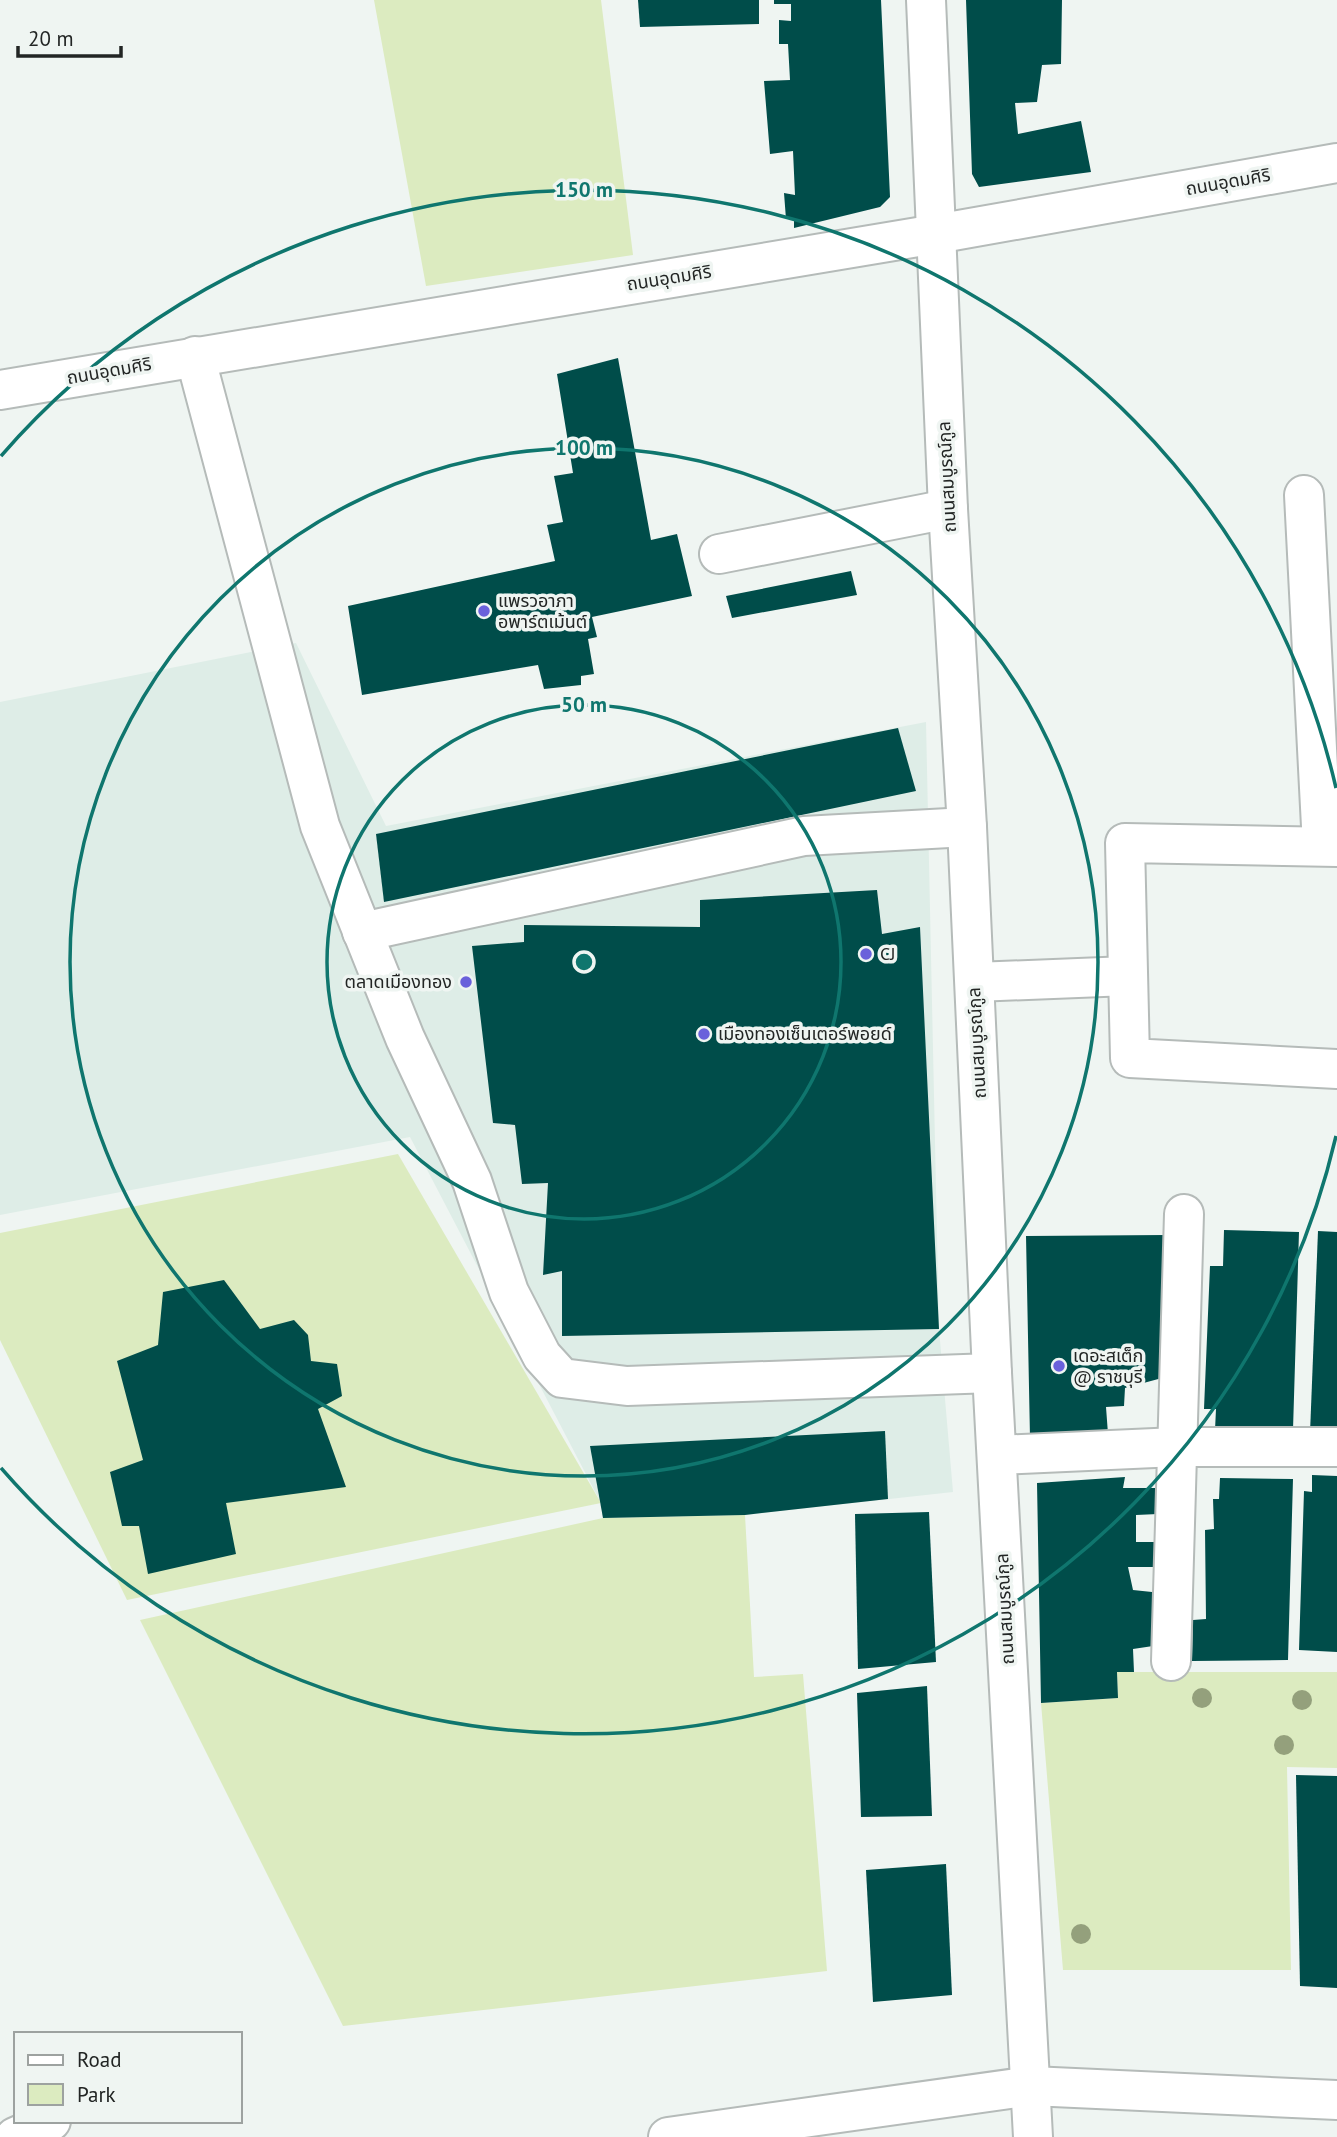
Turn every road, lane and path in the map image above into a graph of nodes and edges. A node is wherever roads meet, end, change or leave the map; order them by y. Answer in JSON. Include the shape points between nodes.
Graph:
{"nodes":[{"id":1,"x":926,"y":0,"type":"edge"},
{"id":2,"x":1337,"y":163,"type":"edge"},
{"id":3,"x":936,"y":234,"type":"junction"},
{"id":4,"x":195,"y":356,"type":"junction"},
{"id":5,"x":0,"y":390,"type":"edge"},
{"id":6,"x":1304,"y":495,"type":"dead end"},
{"id":7,"x":947,"y":509,"type":"junction"},
{"id":8,"x":719,"y":554,"type":"dead end"},
{"id":9,"x":1324,"y":637,"type":"edge"},
{"id":10,"x":967,"y":827,"type":"junction"},
{"id":11,"x":1330,"y":846,"type":"edge"},
{"id":12,"x":362,"y":932,"type":"junction"},
{"id":13,"x":1128,"y":976,"type":"junction"},
{"id":14,"x":975,"y":982,"type":"junction"},
{"id":15,"x":1337,"y":1069,"type":"edge"},
{"id":16,"x":1184,"y":1214,"type":"dead end"},
{"id":17,"x":992,"y":1373,"type":"junction"},
{"id":18,"x":1177,"y":1447,"type":"junction"},
{"id":19,"x":1337,"y":1447,"type":"edge"},
{"id":20,"x":997,"y":1455,"type":"junction"},
{"id":21,"x":1171,"y":1661,"type":"dead end"},
{"id":22,"x":1031,"y":2086,"type":"junction"},
{"id":23,"x":1337,"y":2100,"type":"edge"},
{"id":24,"x":46,"y":2123,"type":"edge"},
{"id":25,"x":15,"y":2137,"type":"edge"},
{"id":26,"x":668,"y":2137,"type":"edge"},
{"id":27,"x":1033,"y":2137,"type":"edge"}],
"edges":[{"from":1,"to":3,"type":"street","name":"ถนนสมบูรณ์กูล"},
{"from":2,"to":3,"type":"street","name":"ถนนอุดมศิริ"},
{"from":3,"to":4,"type":"street","name":"ถนนอุดมศิริ"},
{"from":3,"to":7,"type":"street","name":"ถนนสมบูรณ์กูล"},
{"from":4,"to":5,"type":"street","name":"ถนนอุดมศิริ"},
{"from":4,"to":12,"type":"street","via":[[320,826]]},
{"from":6,"to":9,"type":"street"},
{"from":7,"to":8,"type":"street"},
{"from":7,"to":10,"type":"street","name":"ถนนสมบูรณ์กูล"},
{"from":9,"to":11,"type":"street"},
{"from":10,"to":12,"type":"street","via":[[804,836]]},
{"from":10,"to":14,"type":"street","name":"ถนนสมบูรณ์กูล"},
{"from":11,"to":13,"type":"street","via":[[1125,843]]},
{"from":12,"to":17,"type":"street","via":[[405,1038],[472,1181],[509,1293],[542,1356],[562,1378],[627,1386]]},
{"from":13,"to":14,"type":"street"},
{"from":13,"to":15,"type":"street","via":[[1130,1058]]},
{"from":14,"to":17,"type":"street","name":"ถนนสมบูรณ์กูล"},
{"from":16,"to":18,"type":"street"},
{"from":17,"to":20,"type":"street","name":"ถนนสมบูรณ์กูล"},
{"from":18,"to":19,"type":"street"},
{"from":18,"to":20,"type":"street"},
{"from":18,"to":21,"type":"street"},
{"from":20,"to":22,"type":"street","name":"ถนนสมบูรณ์กูล"},
{"from":22,"to":23,"type":"street"},
{"from":22,"to":26,"type":"street"},
{"from":22,"to":27,"type":"street","name":"ถนนสมบูรณ์กูล"},
{"from":24,"to":25,"type":"street"}]}
